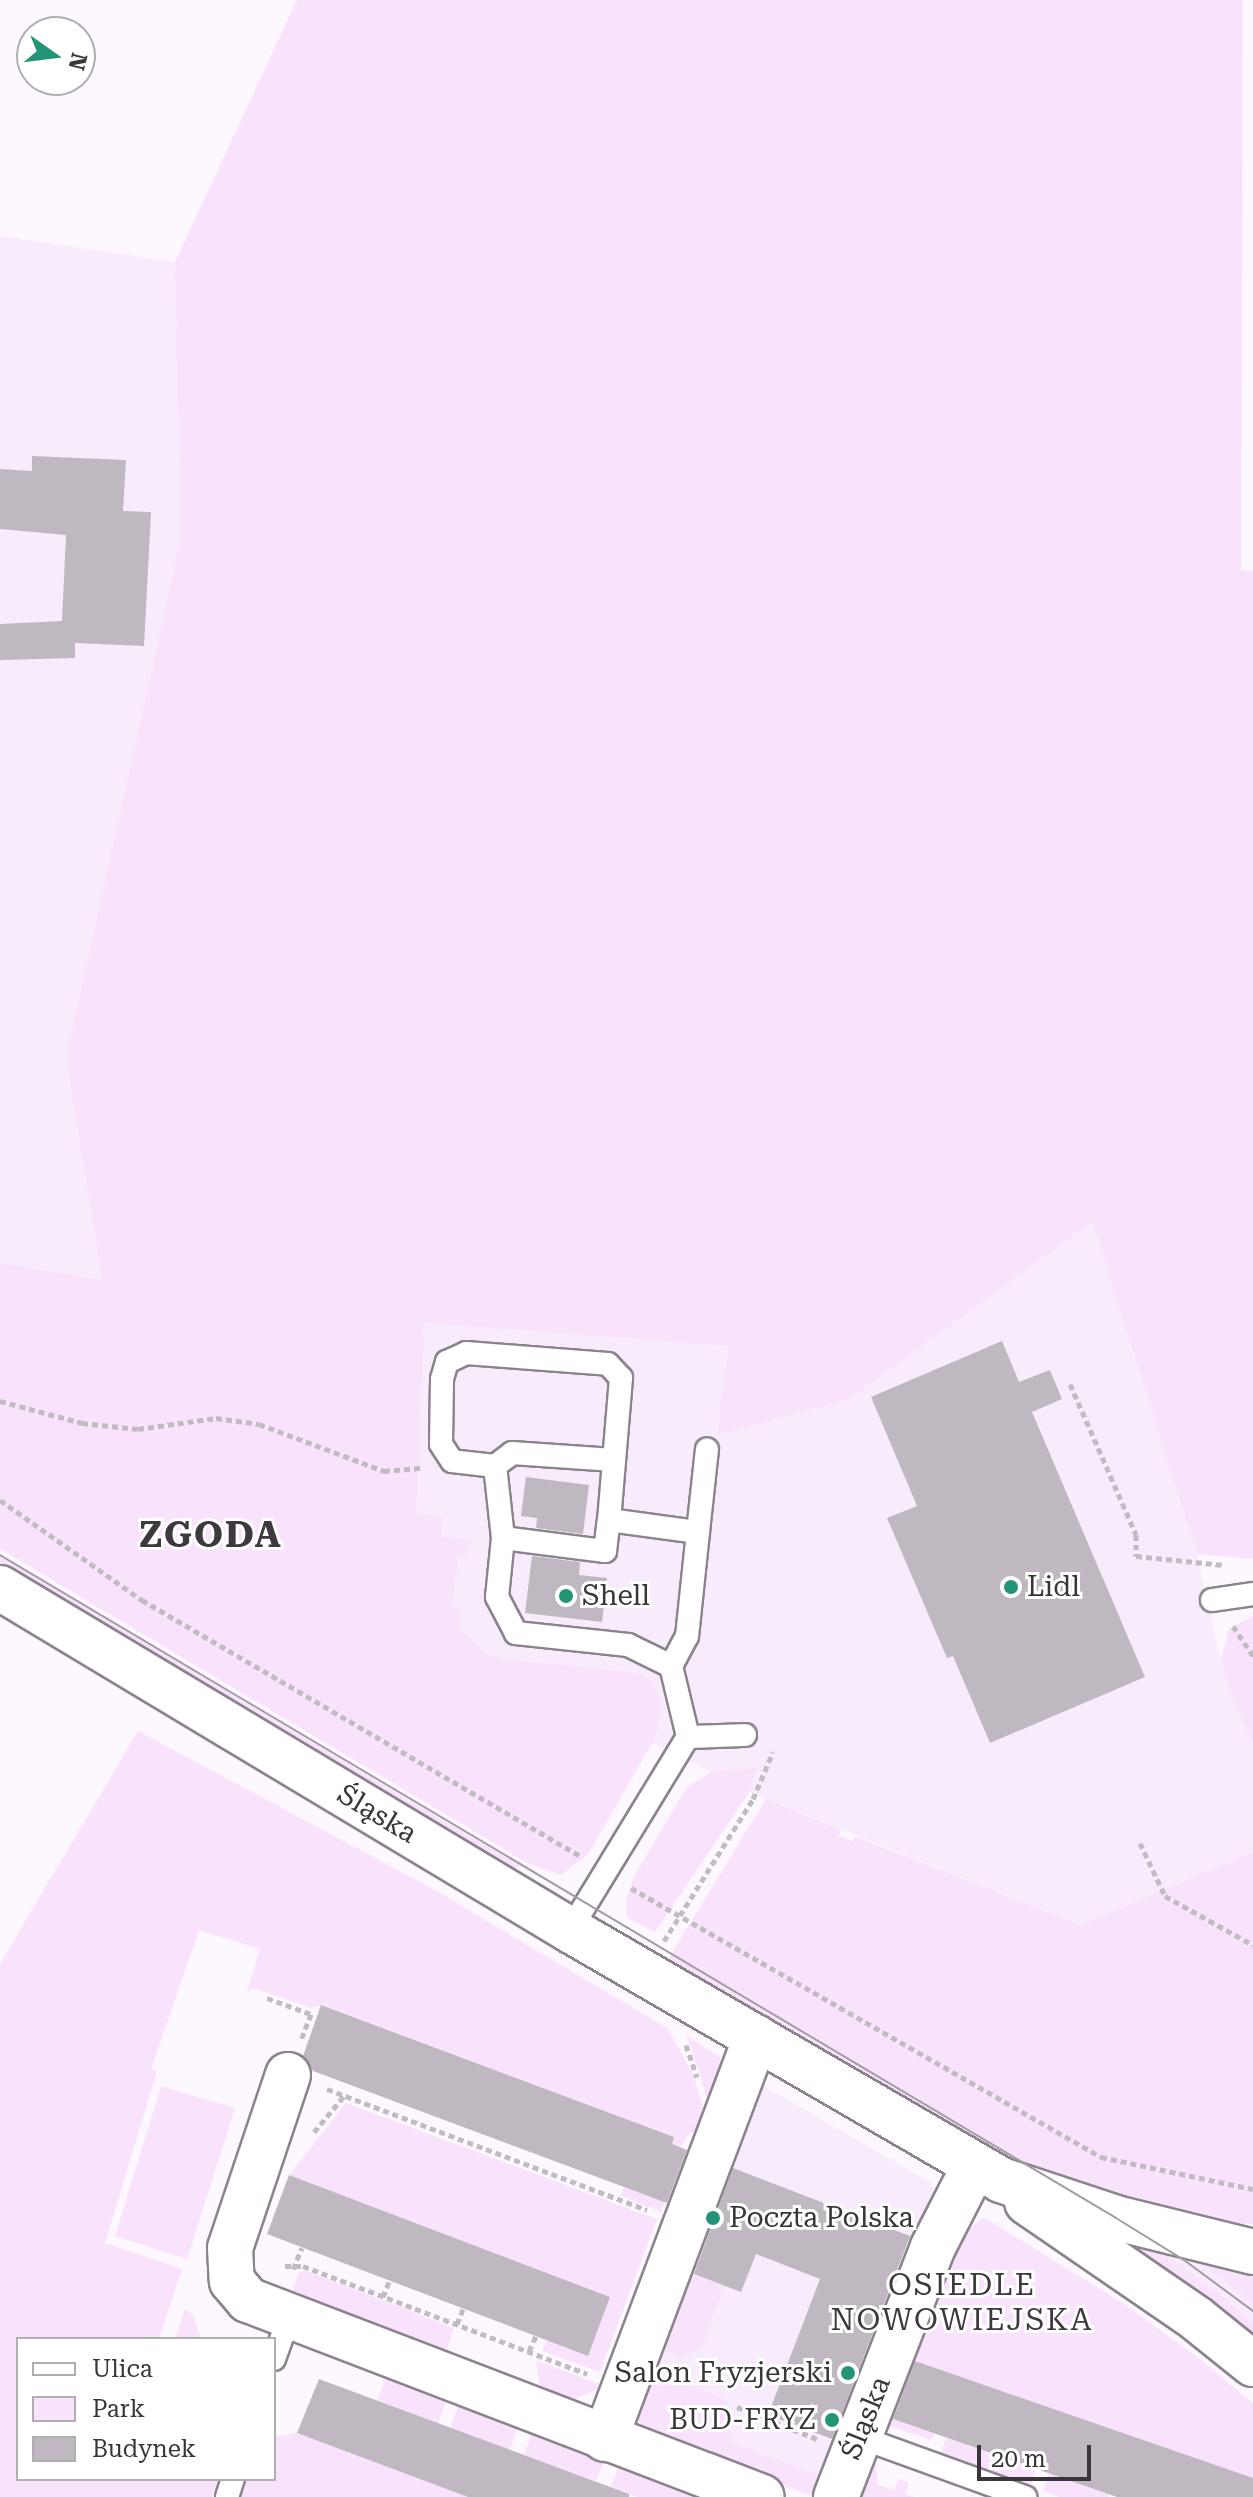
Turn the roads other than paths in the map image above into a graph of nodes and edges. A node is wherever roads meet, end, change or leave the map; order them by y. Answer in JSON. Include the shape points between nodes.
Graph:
{"nodes":[{"id":1,"x":707,"y":1449,"type":"dead end"},
{"id":2,"x":614,"y":1460,"type":"junction"},
{"id":3,"x":495,"y":1466,"type":"junction"},
{"id":4,"x":609,"y":1520,"type":"junction"},
{"id":5,"x":698,"y":1532,"type":"junction"},
{"id":6,"x":503,"y":1538,"type":"junction"},
{"id":7,"x":0,"y":1588,"type":"edge"},
{"id":8,"x":1253,"y":1594,"type":"edge"},
{"id":9,"x":1212,"y":1600,"type":"dead end"},
{"id":10,"x":671,"y":1666,"type":"junction"},
{"id":11,"x":745,"y":1735,"type":"dead end"},
{"id":12,"x":688,"y":1737,"type":"junction"},
{"id":13,"x":570,"y":1930,"type":"junction"},
{"id":14,"x":756,"y":2037,"type":"junction"},
{"id":15,"x":288,"y":2075,"type":"road end"},
{"id":16,"x":988,"y":2173,"type":"junction"},
{"id":17,"x":1244,"y":2248,"type":"edge"},
{"id":18,"x":289,"y":2317,"type":"junction"},
{"id":19,"x":276,"y":2353,"type":"edge"},
{"id":20,"x":1253,"y":2364,"type":"edge"},
{"id":21,"x":859,"y":2437,"type":"junction"},
{"id":22,"x":605,"y":2439,"type":"junction"},
{"id":23,"x":762,"y":2497,"type":"edge"},
{"id":24,"x":836,"y":2497,"type":"edge"},
{"id":25,"x":1025,"y":2497,"type":"edge"}],
"edges":[{"from":1,"to":5,"type":"lane"},
{"from":2,"to":3,"type":"lane","via":[[512,1453]]},
{"from":2,"to":3,"type":"lane","via":[[621,1378],[608,1364],[466,1353],[447,1362],[442,1379],[441,1444],[452,1461]]},
{"from":2,"to":4,"type":"lane"},
{"from":3,"to":6,"type":"lane"},
{"from":4,"to":5,"type":"lane"},
{"from":4,"to":6,"type":"lane","via":[[605,1551]]},
{"from":5,"to":10,"type":"lane","via":[[687,1636]]},
{"from":6,"to":10,"type":"lane","via":[[497,1597],[516,1633],[628,1645]]},
{"from":7,"to":13,"type":"street","name":"Śląska"},
{"from":8,"to":9,"type":"lane"},
{"from":10,"to":12,"type":"lane"},
{"from":11,"to":12,"type":"lane"},
{"from":12,"to":13,"type":"lane"},
{"from":13,"to":14,"type":"street","name":"Śląska"},
{"from":14,"to":16,"type":"street","name":"Śląska"},
{"from":14,"to":22,"type":"street"},
{"from":15,"to":18,"type":"street","via":[[237,2224],[230,2267],[232,2281],[248,2300]]},
{"from":16,"to":17,"type":"street","name":"Śląska","via":[[1116,2218]]},
{"from":16,"to":20,"type":"street"},
{"from":16,"to":21,"type":"street","name":"Śląska","via":[[933,2247]]},
{"from":18,"to":19,"type":"lane"},
{"from":18,"to":22,"type":"street"},
{"from":21,"to":24,"type":"street","name":"Śląska"},
{"from":21,"to":25,"type":"lane"},
{"from":22,"to":23,"type":"street"}]}
